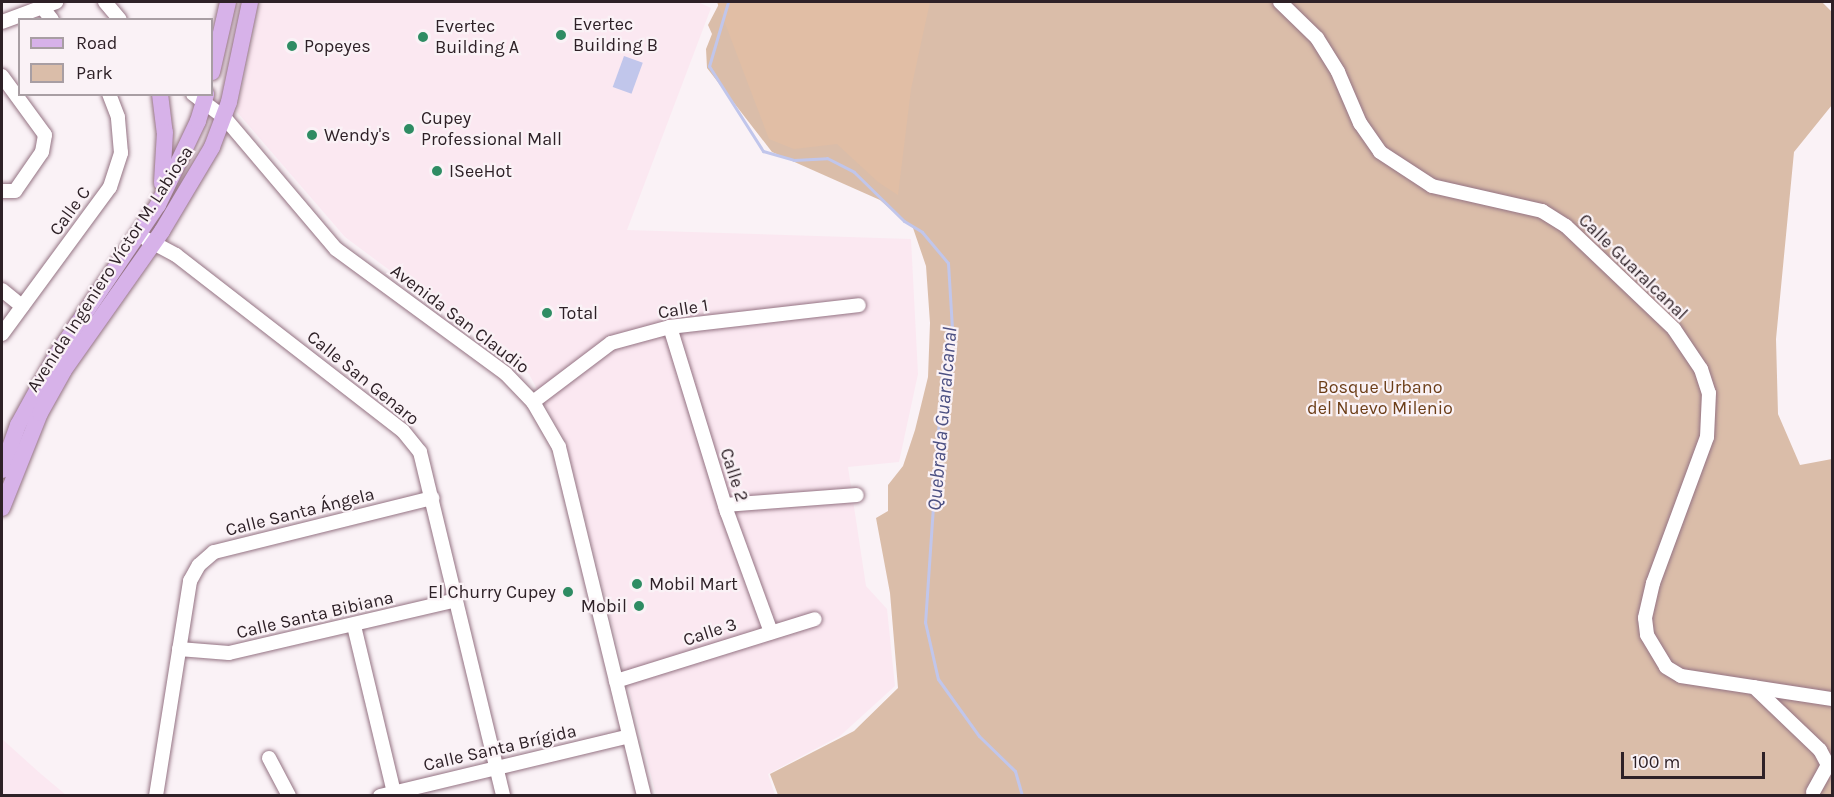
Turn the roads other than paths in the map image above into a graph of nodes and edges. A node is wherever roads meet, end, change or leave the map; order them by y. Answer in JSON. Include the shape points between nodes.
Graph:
{"nodes":[{"id":1,"x":56,"y":2,"type":"edge"},
{"id":2,"x":105,"y":2,"type":"edge"},
{"id":3,"x":250,"y":2,"type":"edge"},
{"id":4,"x":1281,"y":2,"type":"edge"},
{"id":5,"x":42,"y":7,"type":"junction"},
{"id":6,"x":227,"y":7,"type":"edge"},
{"id":7,"x":50,"y":18,"type":"edge"},
{"id":8,"x":118,"y":18,"type":"edge"},
{"id":9,"x":2,"y":22,"type":"edge"},
{"id":10,"x":213,"y":36,"type":"edge"},
{"id":11,"x":213,"y":68,"type":"edge"},
{"id":12,"x":2,"y":76,"type":"edge"},
{"id":13,"x":110,"y":96,"type":"edge"},
{"id":14,"x":160,"y":96,"type":"edge"},
{"id":15,"x":201,"y":97,"type":"edge"},
{"id":16,"x":224,"y":117,"type":"junction"},
{"id":17,"x":2,"y":191,"type":"edge"},
{"id":18,"x":158,"y":204,"type":"junction"},
{"id":19,"x":146,"y":239,"type":"junction"},
{"id":20,"x":2,"y":290,"type":"edge"},
{"id":21,"x":859,"y":305,"type":"dead end"},
{"id":22,"x":22,"y":306,"type":"junction"},
{"id":23,"x":670,"y":327,"type":"junction"},
{"id":24,"x":2,"y":334,"type":"edge"},
{"id":25,"x":533,"y":402,"type":"junction"},
{"id":26,"x":2,"y":471,"type":"edge"},
{"id":27,"x":857,"y":495,"type":"dead end"},
{"id":28,"x":432,"y":498,"type":"junction"},
{"id":29,"x":725,"y":505,"type":"junction"},
{"id":30,"x":2,"y":508,"type":"edge"},
{"id":31,"x":456,"y":600,"type":"junction"},
{"id":32,"x":815,"y":619,"type":"dead end"},
{"id":33,"x":354,"y":626,"type":"junction"},
{"id":34,"x":771,"y":632,"type":"junction"},
{"id":35,"x":179,"y":649,"type":"junction"},
{"id":36,"x":616,"y":681,"type":"junction"},
{"id":37,"x":1754,"y":687,"type":"junction"},
{"id":38,"x":1833,"y":699,"type":"edge"},
{"id":39,"x":629,"y":736,"type":"junction"},
{"id":40,"x":269,"y":758,"type":"dead end"},
{"id":41,"x":496,"y":767,"type":"junction"},
{"id":42,"x":1813,"y":792,"type":"dead end"},
{"id":43,"x":387,"y":794,"type":"edge"},
{"id":44,"x":156,"y":795,"type":"edge"},
{"id":45,"x":289,"y":795,"type":"edge"},
{"id":46,"x":503,"y":795,"type":"edge"},
{"id":47,"x":644,"y":795,"type":"edge"}],
"edges":[{"from":1,"to":5,"type":"street"},
{"from":2,"to":8,"type":"street"},
{"from":3,"to":16,"type":"main road","name":"Avenida Ingeniero Víctor M. Labiosa"},
{"from":4,"to":37,"type":"street","name":"Calle Guaralcanal","via":[[1317,38],[1338,72],[1360,123],[1380,153],[1432,186],[1542,211],[1566,226],[1674,329],[1701,369],[1709,393],[1707,437],[1653,583],[1645,618],[1647,635],[1666,667],[1681,676]]},
{"from":5,"to":7,"type":"street"},
{"from":5,"to":9,"type":"street"},
{"from":6,"to":10,"type":"main road"},
{"from":6,"to":11,"type":"main road"},
{"from":12,"to":17,"type":"street","via":[[45,135],[42,152],[15,191]]},
{"from":13,"to":22,"type":"street","name":"Calle C","via":[[118,117],[121,153],[110,187]]},
{"from":14,"to":18,"type":"main road","via":[[166,159]]},
{"from":15,"to":16,"type":"street","name":"Avenida San Claudio"},
{"from":15,"to":18,"type":"main road","name":"Avenida Ingeniero Víctor M. Labiosa"},
{"from":16,"to":19,"type":"main road","name":"Avenida Ingeniero Víctor M. Labiosa","via":[[203,165]]},
{"from":16,"to":25,"type":"street","name":"Avenida San Claudio","via":[[336,249],[506,374]]},
{"from":18,"to":19,"type":"main road","name":"Avenida Ingeniero Víctor M. Labiosa"},
{"from":19,"to":26,"type":"main road","name":"Avenida Ingeniero Víctor M. Labiosa","via":[[51,365],[18,425]]},
{"from":19,"to":28,"type":"street","name":"Calle San Genaro","via":[[176,255],[404,431],[420,452]]},
{"from":19,"to":30,"type":"main road","name":"Avenida Ingeniero Víctor M. Labiosa","via":[[61,375],[21,454]]},
{"from":20,"to":22,"type":"street"},
{"from":21,"to":23,"type":"street","name":"Calle 1"},
{"from":22,"to":24,"type":"street","name":"Calle C"},
{"from":23,"to":25,"type":"street","name":"Calle 1","via":[[611,343]]},
{"from":23,"to":29,"type":"street","name":"Calle 2"},
{"from":25,"to":36,"type":"street","name":"Avenida San Claudio","via":[[559,447]]},
{"from":27,"to":29,"type":"street"},
{"from":28,"to":31,"type":"street","name":"Calle San Genaro"},
{"from":28,"to":35,"type":"street","name":"Calle Santa Ángela","via":[[214,552],[199,565],[190,581]]},
{"from":29,"to":34,"type":"street","name":"Calle 2"},
{"from":31,"to":33,"type":"street","name":"Calle Santa Bibiana"},
{"from":31,"to":41,"type":"street","name":"Calle San Genaro"},
{"from":32,"to":34,"type":"street","name":"Calle 3"},
{"from":33,"to":35,"type":"street","name":"Calle Santa Bibiana","via":[[229,653]]},
{"from":33,"to":43,"type":"street"},
{"from":34,"to":36,"type":"street","name":"Calle 3"},
{"from":35,"to":44,"type":"street","name":"Calle Santa Ángela"},
{"from":36,"to":39,"type":"street","name":"Avenida San Claudio"},
{"from":37,"to":38,"type":"street","name":"Calle Guaralcanal"},
{"from":37,"to":42,"type":"street","via":[[1820,750],[1828,765]]},
{"from":39,"to":41,"type":"street","name":"Calle Santa Brígida"},
{"from":39,"to":47,"type":"street","name":"Avenida San Claudio"},
{"from":40,"to":45,"type":"street"},
{"from":41,"to":43,"type":"street","name":"Calle Santa Brígida"},
{"from":41,"to":46,"type":"street","name":"Calle San Genaro"}]}
